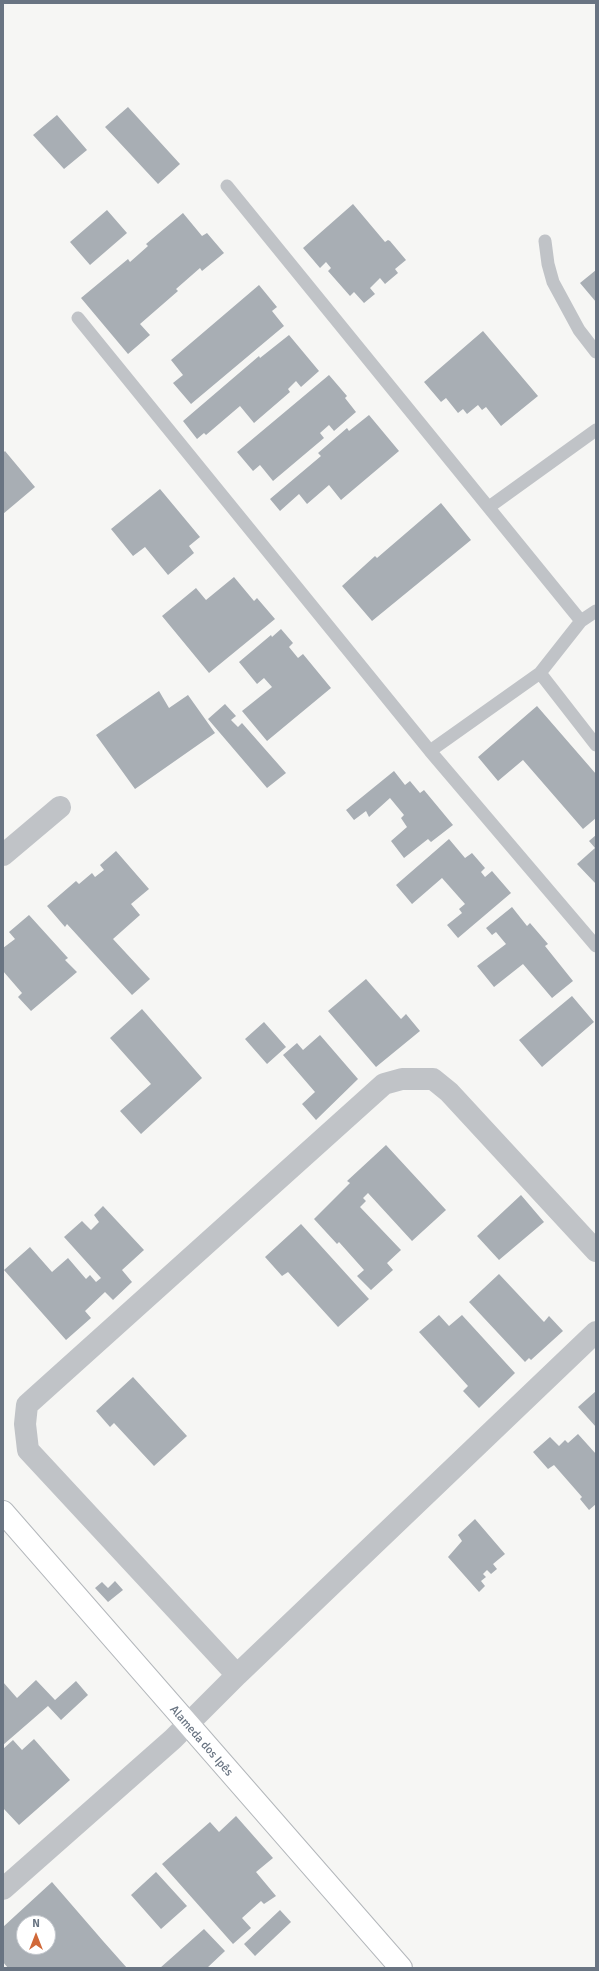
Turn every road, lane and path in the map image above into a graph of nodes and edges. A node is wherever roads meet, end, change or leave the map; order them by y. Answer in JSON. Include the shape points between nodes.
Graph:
{"nodes":[{"id":1,"x":227,"y":186,"type":"dead end"},
{"id":2,"x":546,"y":240,"type":"dead end"},
{"id":3,"x":78,"y":318,"type":"dead end"},
{"id":4,"x":596,"y":352,"type":"edge"},
{"id":5,"x":596,"y":430,"type":"edge"},
{"id":6,"x":489,"y":507,"type":"junction"},
{"id":7,"x":596,"y":611,"type":"edge"},
{"id":8,"x":581,"y":621,"type":"junction"},
{"id":9,"x":540,"y":673,"type":"junction"},
{"id":10,"x":596,"y":745,"type":"edge"},
{"id":11,"x":430,"y":751,"type":"junction"},
{"id":12,"x":60,"y":807,"type":"dead end"},
{"id":13,"x":3,"y":855,"type":"edge"},
{"id":14,"x":596,"y":946,"type":"edge"},
{"id":15,"x":596,"y":1251,"type":"edge"},
{"id":16,"x":596,"y":1332,"type":"edge"},
{"id":17,"x":3,"y":1512,"type":"edge"},
{"id":18,"x":237,"y":1676,"type":"junction"},
{"id":19,"x":186,"y":1724,"type":"junction"},
{"id":20,"x":3,"y":1889,"type":"edge"},
{"id":21,"x":401,"y":1968,"type":"edge"}],
"edges":[{"from":1,"to":6,"type":"lane"},
{"from":2,"to":4,"type":"lane","via":[[553,282],[579,330]]},
{"from":3,"to":11,"type":"lane"},
{"from":5,"to":6,"type":"lane"},
{"from":6,"to":8,"type":"lane"},
{"from":7,"to":8,"type":"lane"},
{"from":8,"to":9,"type":"lane"},
{"from":9,"to":10,"type":"lane"},
{"from":9,"to":11,"type":"lane"},
{"from":11,"to":14,"type":"lane"},
{"from":12,"to":13,"type":"street"},
{"from":15,"to":18,"type":"street","via":[[450,1092],[433,1079],[402,1079],[384,1084],[27,1405],[25,1424],[28,1450]]},
{"from":16,"to":18,"type":"street"},
{"from":17,"to":19,"type":"street","name":"Alameda dos Ipês"},
{"from":18,"to":19,"type":"street"},
{"from":19,"to":20,"type":"street","via":[[173,1739]]},
{"from":19,"to":21,"type":"street","name":"Alameda dos Ipês"}]}
